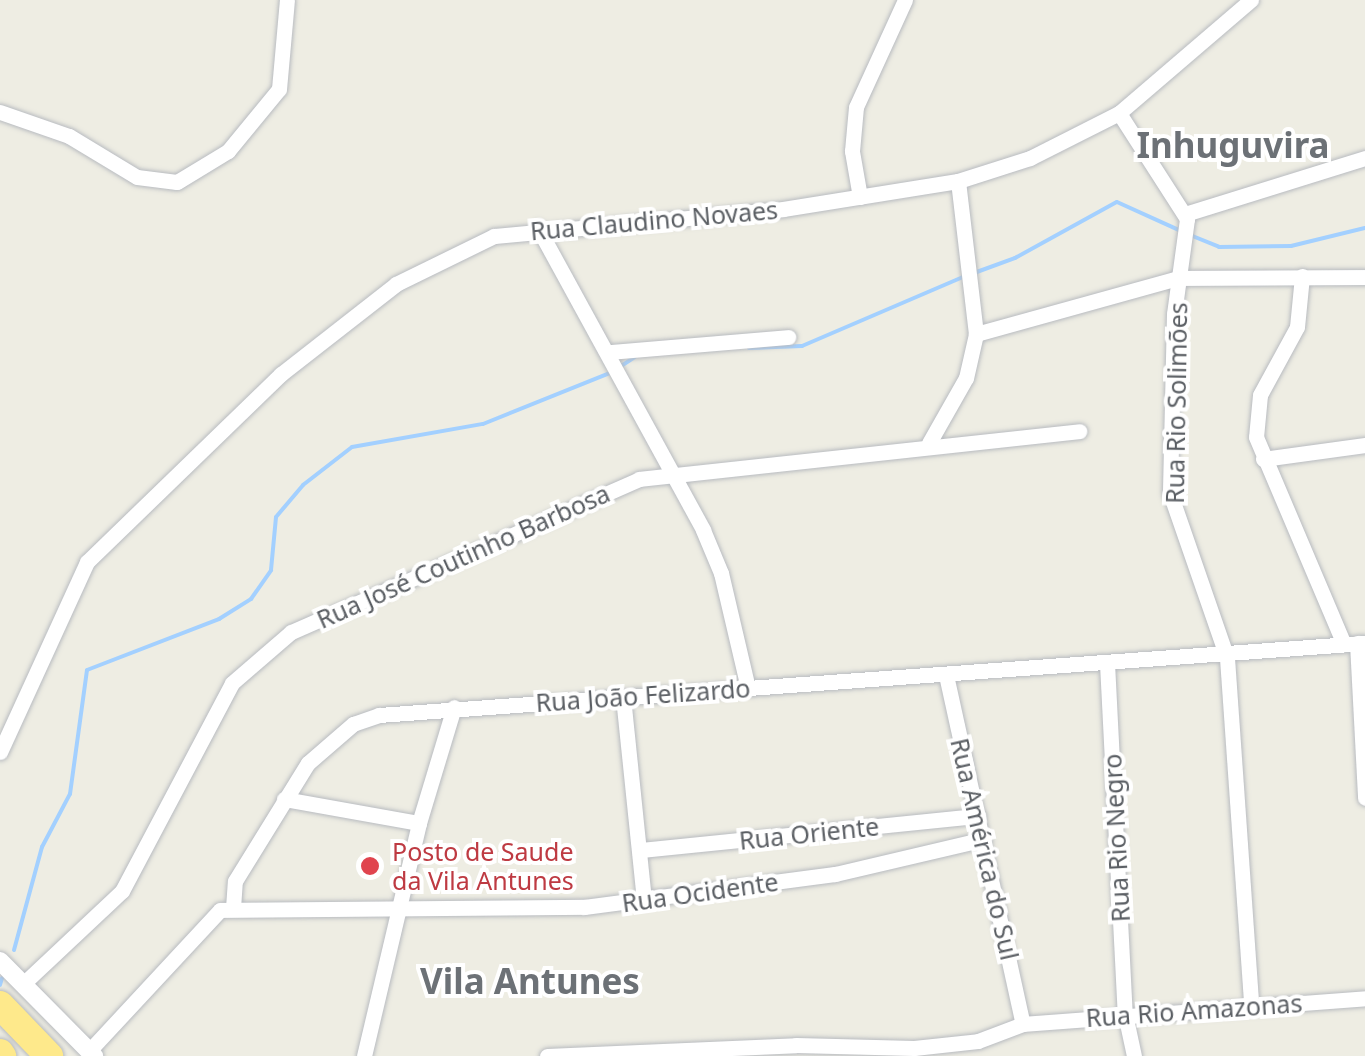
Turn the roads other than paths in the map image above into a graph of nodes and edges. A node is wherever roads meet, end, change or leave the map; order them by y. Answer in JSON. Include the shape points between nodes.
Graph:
{"nodes":[{"id":1,"x":287,"y":0,"type":"edge"},
{"id":2,"x":905,"y":0,"type":"edge"},
{"id":3,"x":1251,"y":0,"type":"edge"},
{"id":4,"x":0,"y":112,"type":"edge"},
{"id":5,"x":1119,"y":113,"type":"junction"},
{"id":6,"x":1365,"y":158,"type":"edge"},
{"id":7,"x":958,"y":182,"type":"junction"},
{"id":8,"x":860,"y":197,"type":"junction"},
{"id":9,"x":1186,"y":219,"type":"junction"},
{"id":10,"x":538,"y":228,"type":"junction"},
{"id":11,"x":1302,"y":276,"type":"junction"},
{"id":12,"x":1365,"y":277,"type":"edge"},
{"id":13,"x":1178,"y":278,"type":"junction"},
{"id":14,"x":976,"y":334,"type":"junction"},
{"id":15,"x":788,"y":337,"type":"dead end"},
{"id":16,"x":612,"y":356,"type":"junction"},
{"id":17,"x":1080,"y":430,"type":"dead end"},
{"id":18,"x":930,"y":443,"type":"junction"},
{"id":19,"x":1365,"y":445,"type":"edge"},
{"id":20,"x":1263,"y":459,"type":"junction"},
{"id":21,"x":673,"y":472,"type":"junction"},
{"id":22,"x":1355,"y":643,"type":"edge"},
{"id":23,"x":1227,"y":658,"type":"junction"},
{"id":24,"x":1107,"y":663,"type":"junction"},
{"id":25,"x":946,"y":675,"type":"junction"},
{"id":26,"x":748,"y":688,"type":"junction"},
{"id":27,"x":622,"y":696,"type":"junction"},
{"id":28,"x":454,"y":706,"type":"junction"},
{"id":29,"x":0,"y":752,"type":"edge"},
{"id":30,"x":1365,"y":798,"type":"edge"},
{"id":31,"x":284,"y":799,"type":"junction"},
{"id":32,"x":978,"y":816,"type":"junction"},
{"id":33,"x":419,"y":823,"type":"junction"},
{"id":34,"x":984,"y":839,"type":"junction"},
{"id":35,"x":641,"y":850,"type":"junction"},
{"id":36,"x":644,"y":900,"type":"junction"},
{"id":37,"x":232,"y":908,"type":"junction"},
{"id":38,"x":397,"y":909,"type":"junction"},
{"id":39,"x":0,"y":961,"type":"edge"},
{"id":40,"x":24,"y":982,"type":"junction"},
{"id":41,"x":1365,"y":998,"type":"edge"},
{"id":42,"x":1251,"y":1004,"type":"junction"},
{"id":43,"x":0,"y":1005,"type":"edge"},
{"id":44,"x":1124,"y":1014,"type":"junction"},
{"id":45,"x":1023,"y":1024,"type":"junction"},
{"id":46,"x":916,"y":1052,"type":"edge"},
{"id":47,"x":91,"y":1053,"type":"edge"},
{"id":48,"x":49,"y":1056,"type":"edge"},
{"id":49,"x":364,"y":1056,"type":"edge"},
{"id":50,"x":547,"y":1056,"type":"edge"},
{"id":51,"x":1134,"y":1056,"type":"edge"}],
"edges":[{"from":1,"to":4,"type":"street","via":[[279,89],[228,150],[177,182],[137,177],[69,136]]},
{"from":2,"to":8,"type":"street","via":[[856,106],[852,152]]},
{"from":3,"to":5,"type":"street","name":"Rua Claudino Novaes"},
{"from":5,"to":7,"type":"street","name":"Rua Claudino Novaes","via":[[1030,158]]},
{"from":5,"to":9,"type":"street"},
{"from":6,"to":9,"type":"street"},
{"from":7,"to":8,"type":"street","name":"Rua Claudino Novaes"},
{"from":7,"to":14,"type":"street"},
{"from":8,"to":10,"type":"street","name":"Rua Claudino Novaes"},
{"from":9,"to":13,"type":"street","name":"Rua Rio Solimões"},
{"from":10,"to":16,"type":"street"},
{"from":10,"to":29,"type":"street","name":"Rua Claudino Novaes","via":[[445,255],[396,284],[280,374],[182,468],[87,562]]},
{"from":11,"to":12,"type":"street"},
{"from":11,"to":13,"type":"street"},
{"from":11,"to":20,"type":"street","via":[[1297,327],[1255,415]]},
{"from":13,"to":14,"type":"street"},
{"from":13,"to":23,"type":"street","name":"Rua Rio Solimões","via":[[1170,493]]},
{"from":14,"to":18,"type":"street","via":[[966,378]]},
{"from":15,"to":16,"type":"street"},
{"from":16,"to":21,"type":"street"},
{"from":17,"to":18,"type":"street","name":"Rua José Coutinho Barbosa"},
{"from":18,"to":21,"type":"street","name":"Rua José Coutinho Barbosa","via":[[812,463]]},
{"from":19,"to":20,"type":"street"},
{"from":20,"to":22,"type":"street"},
{"from":21,"to":26,"type":"street","via":[[721,573]]},
{"from":21,"to":40,"type":"street","name":"Rua José Coutinho Barbosa","via":[[606,492],[465,552],[291,632],[249,662],[197,744],[122,890]]},
{"from":22,"to":23,"type":"street","name":"Rua João Felizardo"},
{"from":22,"to":30,"type":"street"},
{"from":23,"to":24,"type":"street","name":"Rua João Felizardo"},
{"from":23,"to":42,"type":"street","name":"Rua Rio Solimões"},
{"from":24,"to":25,"type":"street","name":"Rua João Felizardo"},
{"from":24,"to":44,"type":"street","name":"Rua Rio Negro"},
{"from":25,"to":26,"type":"street","name":"Rua João Felizardo"},
{"from":25,"to":32,"type":"street","name":"Rua América do Sul"},
{"from":26,"to":27,"type":"street","name":"Rua João Felizardo"},
{"from":27,"to":28,"type":"street","name":"Rua João Felizardo"},
{"from":27,"to":35,"type":"street"},
{"from":28,"to":31,"type":"street","name":"Rua João Felizardo","via":[[354,724],[308,763]]},
{"from":28,"to":33,"type":"street"},
{"from":31,"to":33,"type":"street"},
{"from":31,"to":37,"type":"street","name":"Rua João Felizardo","via":[[235,881]]},
{"from":32,"to":34,"type":"street","name":"Rua América do Sul"},
{"from":32,"to":35,"type":"street","name":"Rua Oriente"},
{"from":33,"to":38,"type":"street"},
{"from":34,"to":36,"type":"street","name":"Rua Ocidente","via":[[835,874]]},
{"from":34,"to":45,"type":"street","name":"Rua América do Sul"},
{"from":35,"to":36,"type":"street"},
{"from":36,"to":38,"type":"street","name":"Rua Ocidente"},
{"from":37,"to":38,"type":"street","name":"Rua Ocidente"},
{"from":37,"to":47,"type":"street","via":[[211,914]]},
{"from":38,"to":49,"type":"street"},
{"from":39,"to":40,"type":"street"},
{"from":40,"to":47,"type":"street"},
{"from":41,"to":42,"type":"street","name":"Rua Rio Amazonas"},
{"from":42,"to":44,"type":"street","name":"Rua Rio Amazonas"},
{"from":43,"to":48,"type":"highway"},
{"from":44,"to":45,"type":"street","name":"Rua Rio Amazonas"},
{"from":44,"to":51,"type":"street","name":"Rua Rio Negro"},
{"from":45,"to":46,"type":"street","name":"Rua Rio Amazonas","via":[[978,1041]]},
{"from":46,"to":50,"type":"street","name":"Rua Rio Amazonas","via":[[796,1045]]}]}
